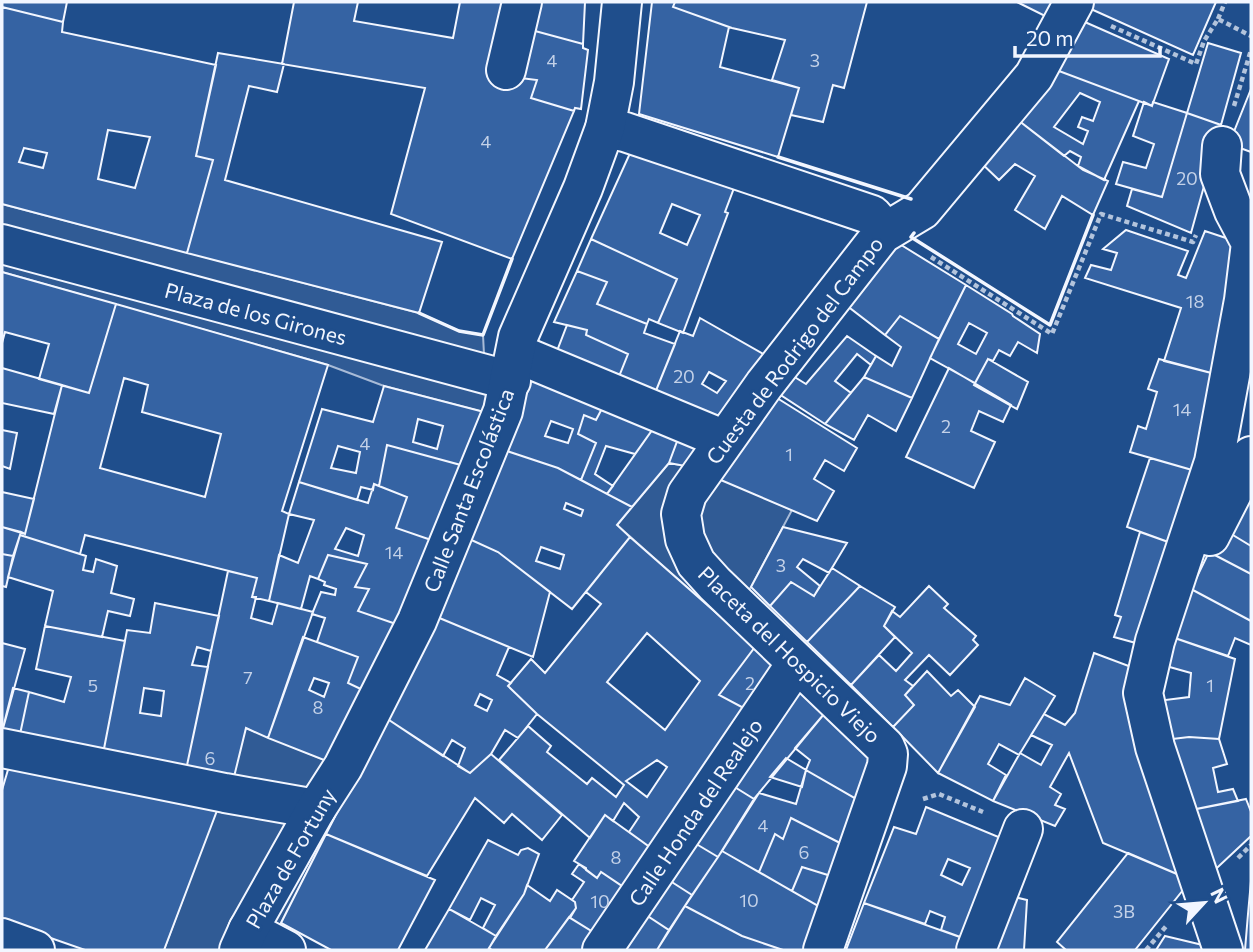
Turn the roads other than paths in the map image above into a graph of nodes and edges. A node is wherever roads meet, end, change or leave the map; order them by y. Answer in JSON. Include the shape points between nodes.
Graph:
{"nodes":[{"id":1,"x":522,"y":2,"type":"edge"},
{"id":2,"x":622,"y":2,"type":"edge"},
{"id":3,"x":1072,"y":5,"type":"edge"},
{"id":4,"x":506,"y":71,"type":"dead end"},
{"id":5,"x":605,"y":128,"type":"junction"},
{"id":6,"x":1222,"y":146,"type":"road end"},
{"id":7,"x":886,"y":231,"type":"junction"},
{"id":8,"x":2,"y":244,"type":"edge"},
{"id":9,"x":520,"y":370,"type":"junction"},
{"id":10,"x":725,"y":440,"type":"junction"},
{"id":11,"x":1251,"y":456,"type":"edge"},
{"id":12,"x":699,"y":475,"type":"joint"},
{"id":13,"x":1186,"y":548,"type":"junction"},
{"id":14,"x":789,"y":674,"type":"dead end"},
{"id":15,"x":2,"y":748,"type":"edge"},
{"id":16,"x":343,"y":768,"type":"joint"},
{"id":17,"x":317,"y":809,"type":"junction"},
{"id":18,"x":1023,"y":829,"type":"road end"},
{"id":19,"x":2,"y":938,"type":"edge"},
{"id":20,"x":244,"y":940,"type":"edge"},
{"id":21,"x":35,"y":950,"type":"edge"},
{"id":22,"x":286,"y":950,"type":"edge"},
{"id":23,"x":601,"y":950,"type":"edge"},
{"id":24,"x":823,"y":950,"type":"edge"},
{"id":25,"x":976,"y":950,"type":"edge"},
{"id":26,"x":1223,"y":950,"type":"edge"}],
"edges":[{"from":1,"to":4,"type":"street"},
{"from":2,"to":5,"type":"street","name":"Calle Santa Escolástica"},
{"from":3,"to":7,"type":"street","name":"Cuesta de Rodrigo del Campo","via":[[1034,76],[1017,97],[922,210]]},
{"from":5,"to":7,"type":"street","via":[[872,215]]},
{"from":5,"to":9,"type":"street","name":"Calle Santa Escolástica","via":[[518,337]]},
{"from":6,"to":13,"type":"street","via":[[1220,174],[1251,243],[1214,462]]},
{"from":7,"to":10,"type":"street","name":"Cuesta de Rodrigo del Campo"},
{"from":8,"to":9,"type":"street","name":"Plaza de los Girones"},
{"from":9,"to":10,"type":"street","name":"Plaza de los Girones"},
{"from":9,"to":16,"type":"street","name":"Calle Santa Escolástica","via":[[417,621]]},
{"from":10,"to":12,"type":"street","name":"Cuesta de Rodrigo del Campo"},
{"from":11,"to":13,"type":"street","via":[[1208,539]]},
{"from":12,"to":24,"type":"street","name":"Placeta del Hospicio Viejo","via":[[681,514],[696,563],[888,754]]},
{"from":13,"to":26,"type":"street","via":[[1143,693],[1155,747]]},
{"from":14,"to":23,"type":"street","name":"Calle Honda del Realejo"},
{"from":15,"to":17,"type":"street"},
{"from":16,"to":17,"type":"street","name":"Plaza de Fortuny"},
{"from":17,"to":20,"type":"street","name":"Plaza de Fortuny"},
{"from":18,"to":25,"type":"street"},
{"from":19,"to":21,"type":"street"},
{"from":20,"to":22,"type":"street"}]}
